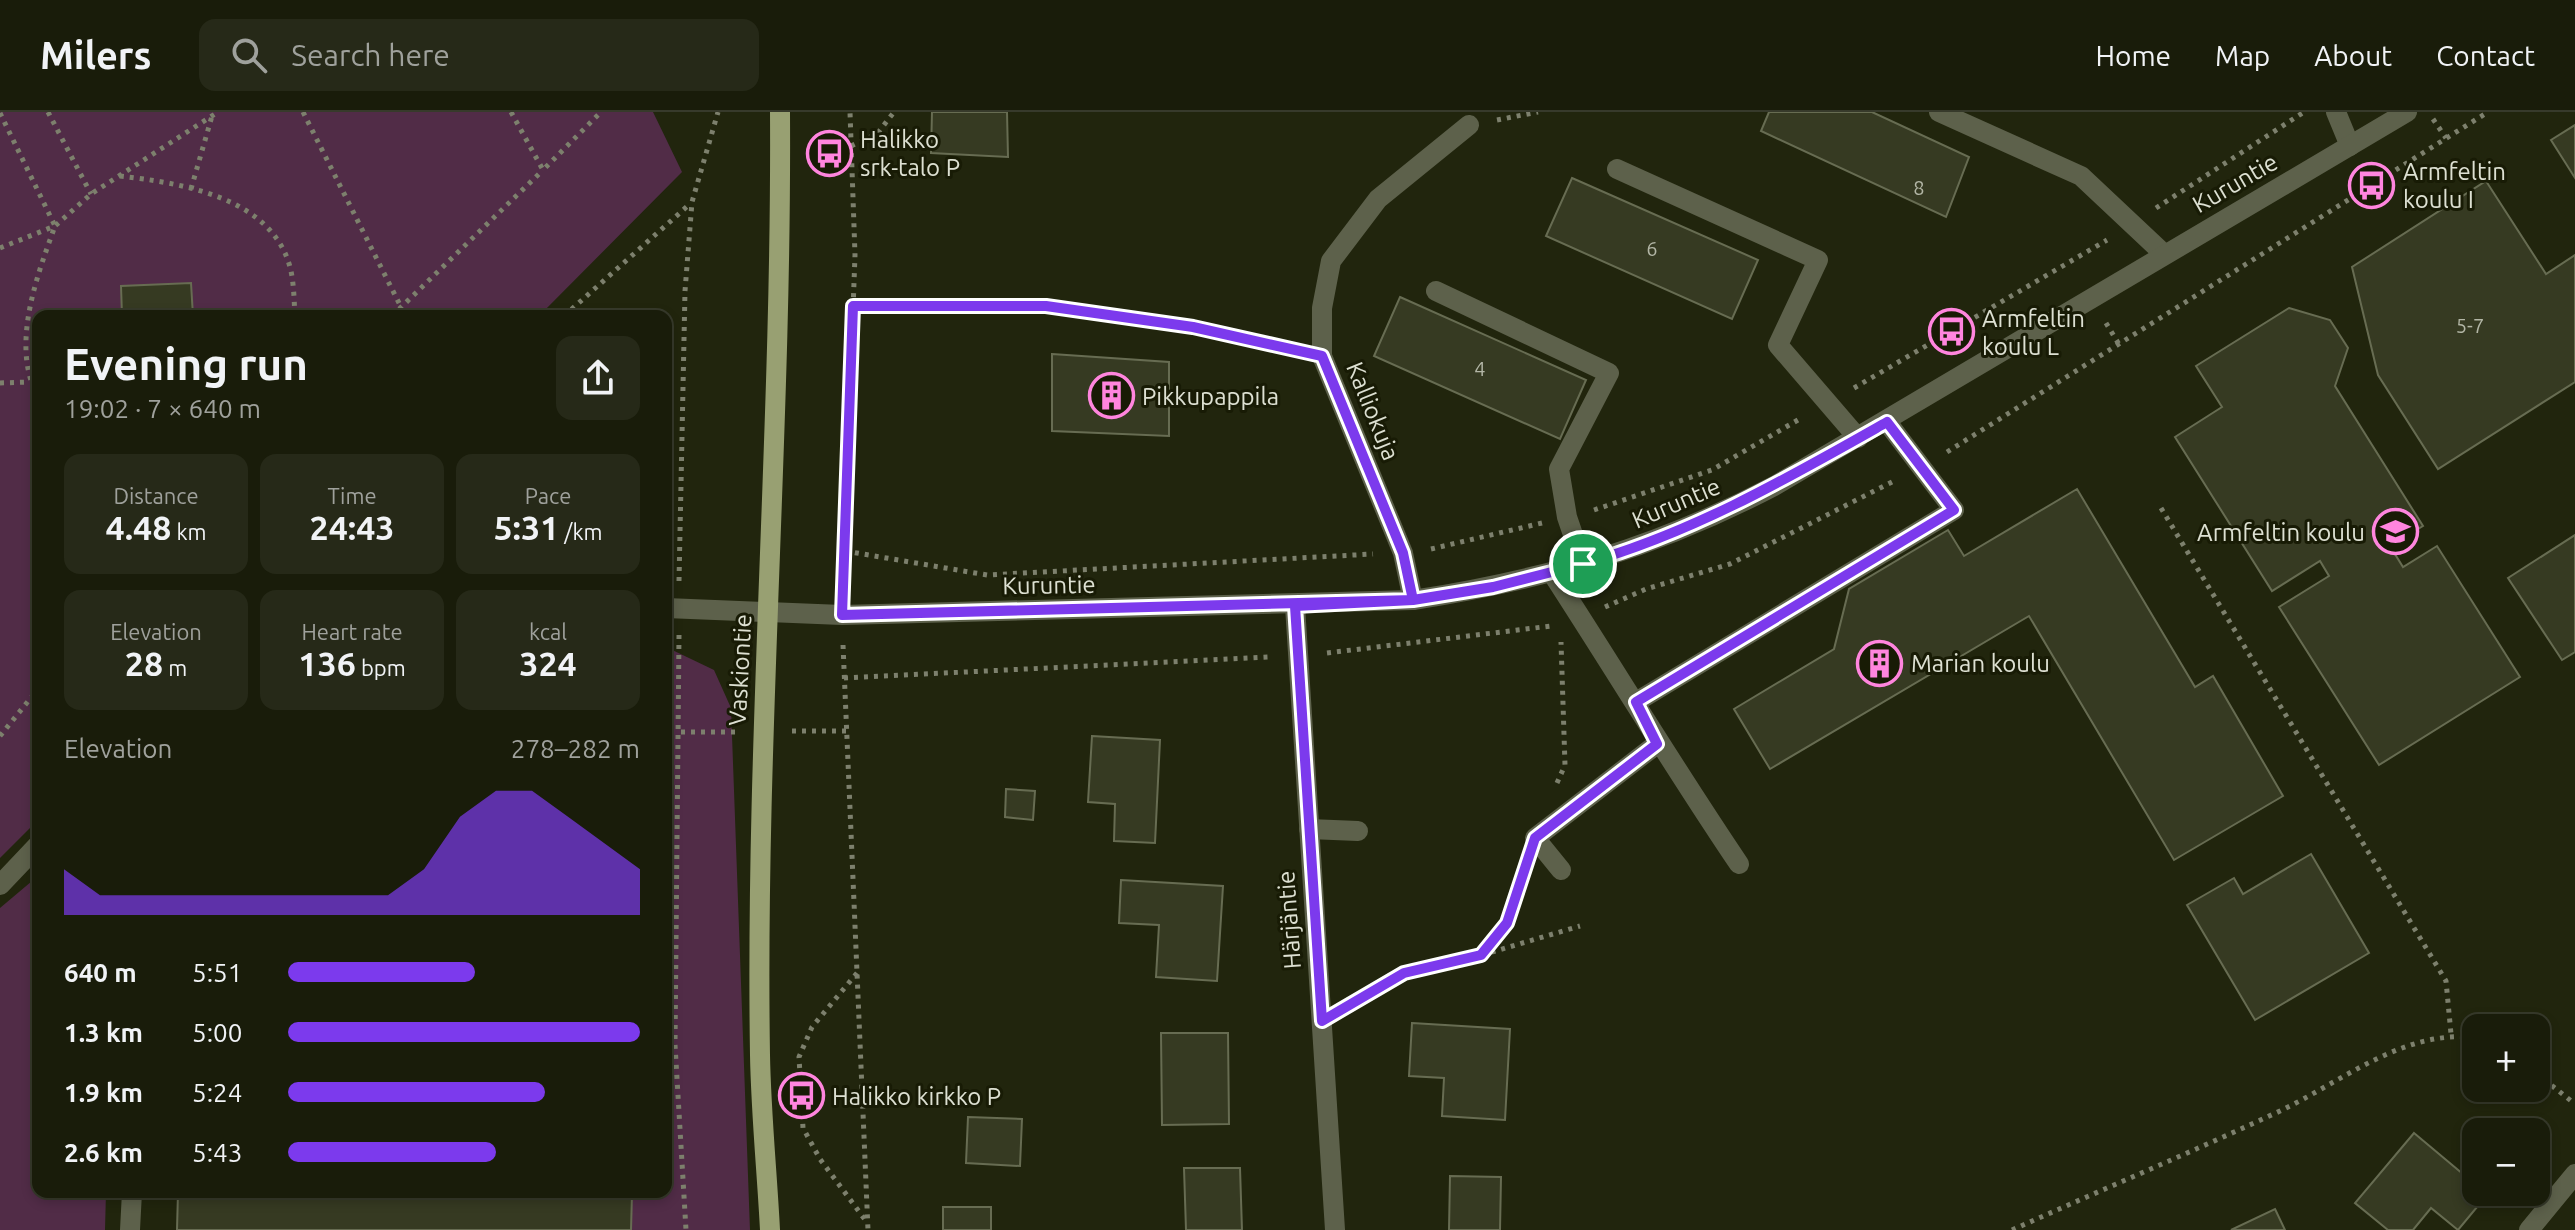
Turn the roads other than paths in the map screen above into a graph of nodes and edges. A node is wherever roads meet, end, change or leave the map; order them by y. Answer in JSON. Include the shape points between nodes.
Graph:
{"nodes":[{"id":1,"x":780,"y":112,"type":"edge"},
{"id":2,"x":1939,"y":112,"type":"edge"},
{"id":3,"x":2336,"y":112,"type":"edge"},
{"id":4,"x":2407,"y":112,"type":"edge"},
{"id":5,"x":1469,"y":125,"type":"road end"},
{"id":6,"x":2350,"y":146,"type":"junction"},
{"id":7,"x":1617,"y":169,"type":"dead end"},
{"id":8,"x":2164,"y":254,"type":"junction"},
{"id":9,"x":1436,"y":291,"type":"dead end"},
{"id":10,"x":1887,"y":422,"type":"junction"},
{"id":11,"x":1858,"y":438,"type":"junction"},
{"id":12,"x":1583,"y":564,"type":"junction"},
{"id":13,"x":1552,"y":573,"type":"junction"},
{"id":14,"x":1413,"y":600,"type":"junction"},
{"id":15,"x":1295,"y":606,"type":"junction"},
{"id":16,"x":672,"y":608,"type":"edge"},
{"id":17,"x":769,"y":614,"type":"junction"},
{"id":18,"x":1636,"y":702,"type":"junction"},
{"id":19,"x":1657,"y":744,"type":"junction"},
{"id":20,"x":1309,"y":829,"type":"junction"},
{"id":21,"x":1358,"y":831,"type":"dead end"},
{"id":22,"x":32,"y":851,"type":"edge"},
{"id":23,"x":1739,"y":864,"type":"dead end"},
{"id":24,"x":1561,"y":870,"type":"dead end"},
{"id":25,"x":0,"y":885,"type":"edge"},
{"id":26,"x":2575,"y":1174,"type":"edge"},
{"id":27,"x":132,"y":1198,"type":"edge"},
{"id":28,"x":130,"y":1230,"type":"edge"},
{"id":29,"x":770,"y":1230,"type":"edge"},
{"id":30,"x":1335,"y":1230,"type":"edge"},
{"id":31,"x":2529,"y":1230,"type":"edge"}],
"edges":[{"from":1,"to":17,"type":"main road","name":"Vaskiontie","via":[[781,256]]},
{"from":2,"to":8,"type":"street","via":[[2081,176]]},
{"from":3,"to":6,"type":"street"},
{"from":4,"to":6,"type":"street","name":"Kuruntie"},
{"from":5,"to":14,"type":"street","name":"Kalliokuja","via":[[1378,199],[1331,261],[1322,308],[1322,356],[1403,553]]},
{"from":6,"to":8,"type":"street","name":"Kuruntie"},
{"from":7,"to":11,"type":"street","via":[[1818,260],[1778,345]]},
{"from":8,"to":10,"type":"street","name":"Kuruntie"},
{"from":9,"to":12,"type":"street","via":[[1609,373],[1559,469],[1567,517]]},
{"from":10,"to":11,"type":"street","name":"Kuruntie"},
{"from":10,"to":18,"type":"street","via":[[1954,510]]},
{"from":11,"to":12,"type":"street","name":"Kuruntie","via":[[1710,520]]},
{"from":12,"to":13,"type":"street","name":"Kuruntie"},
{"from":13,"to":14,"type":"street","name":"Kuruntie"},
{"from":13,"to":18,"type":"street"},
{"from":14,"to":15,"type":"street","name":"Kuruntie"},
{"from":15,"to":17,"type":"street","name":"Kuruntie"},
{"from":15,"to":20,"type":"street","name":"Härjäntie"},
{"from":16,"to":17,"type":"street","name":"Kuruntie"},
{"from":17,"to":29,"type":"main road","name":"Vaskiontie","via":[[760,1057]]},
{"from":18,"to":19,"type":"street"},
{"from":19,"to":23,"type":"street"},
{"from":19,"to":24,"type":"street","via":[[1535,838]]},
{"from":20,"to":21,"type":"street"},
{"from":20,"to":30,"type":"street","name":"Härjäntie"},
{"from":22,"to":25,"type":"street"},
{"from":26,"to":31,"type":"street"},
{"from":27,"to":28,"type":"street"}]}
